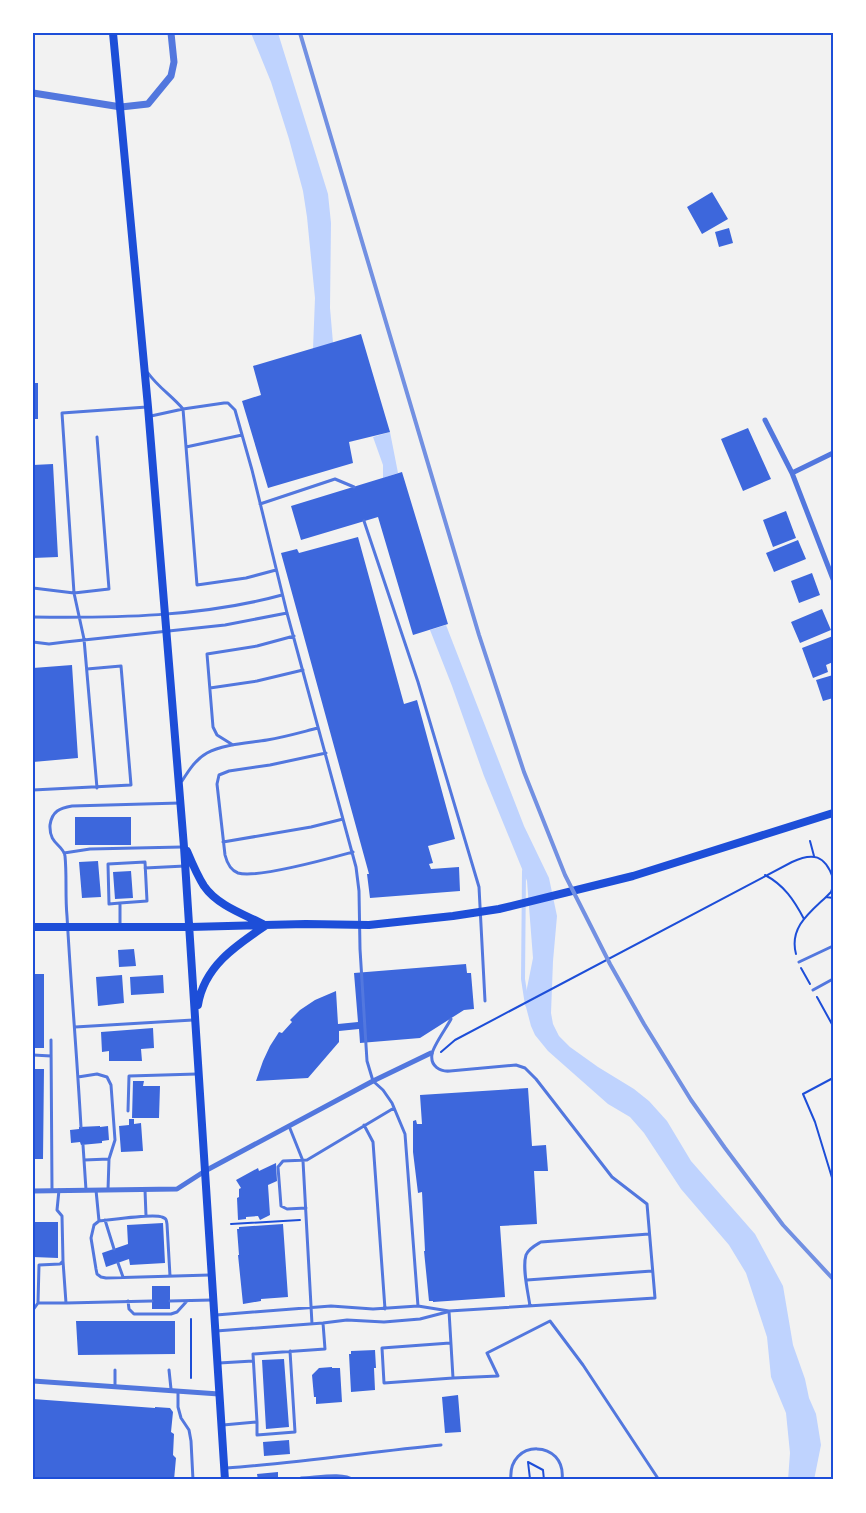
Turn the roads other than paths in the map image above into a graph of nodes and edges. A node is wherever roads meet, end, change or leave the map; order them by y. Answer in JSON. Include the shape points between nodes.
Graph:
{"nodes":[{"id":1,"x":113,"y":33,"type":"edge"},
{"id":2,"x":171,"y":33,"type":"edge"},
{"id":3,"x":33,"y":93,"type":"edge"},
{"id":4,"x":121,"y":107,"type":"junction"},
{"id":5,"x":144,"y":367,"type":"junction"},
{"id":6,"x":183,"y":409,"type":"junction"},
{"id":7,"x":149,"y":412,"type":"junction"},
{"id":8,"x":765,"y":420,"type":"dead end"},
{"id":9,"x":242,"y":435,"type":"junction"},
{"id":10,"x":97,"y":437,"type":"dead end"},
{"id":11,"x":186,"y":447,"type":"junction"},
{"id":12,"x":833,"y":453,"type":"edge"},
{"id":13,"x":792,"y":473,"type":"junction"},
{"id":14,"x":354,"y":487,"type":"dead end"},
{"id":15,"x":260,"y":504,"type":"junction"},
{"id":16,"x":364,"y":521,"type":"dead end"},
{"id":17,"x":276,"y":570,"type":"junction"},
{"id":18,"x":833,"y":579,"type":"edge"},
{"id":19,"x":33,"y":588,"type":"edge"},
{"id":20,"x":74,"y":593,"type":"junction"},
{"id":21,"x":282,"y":595,"type":"junction"},
{"id":22,"x":287,"y":613,"type":"junction"},
{"id":23,"x":165,"y":614,"type":"junction"},
{"id":24,"x":33,"y":617,"type":"edge"},
{"id":25,"x":80,"y":618,"type":"junction"},
{"id":26,"x":166,"y":632,"type":"junction"},
{"id":27,"x":294,"y":636,"type":"junction"},
{"id":28,"x":84,"y":639,"type":"junction"},
{"id":29,"x":33,"y":642,"type":"edge"},
{"id":30,"x":87,"y":669,"type":"junction"},
{"id":31,"x":303,"y":670,"type":"junction"},
{"id":32,"x":210,"y":688,"type":"junction"},
{"id":33,"x":319,"y":727,"type":"junction"},
{"id":34,"x":233,"y":745,"type":"junction"},
{"id":35,"x":326,"y":753,"type":"junction"},
{"id":36,"x":179,"y":785,"type":"junction"},
{"id":37,"x":97,"y":788,"type":"junction"},
{"id":38,"x":33,"y":790,"type":"edge"},
{"id":39,"x":181,"y":803,"type":"junction"},
{"id":40,"x":833,"y":813,"type":"edge"},
{"id":41,"x":343,"y":819,"type":"junction"},
{"id":42,"x":223,"y":842,"type":"junction"},
{"id":43,"x":184,"y":847,"type":"junction"},
{"id":44,"x":352,"y":852,"type":"junction"},
{"id":45,"x":64,"y":853,"type":"junction"},
{"id":46,"x":186,"y":866,"type":"junction"},
{"id":47,"x":145,"y":868,"type":"junction"},
{"id":48,"x":120,"y":903,"type":"junction"},
{"id":49,"x":267,"y":925,"type":"junction"},
{"id":50,"x":36,"y":927,"type":"edge"},
{"id":51,"x":68,"y":927,"type":"junction"},
{"id":52,"x":120,"y":927,"type":"junction"},
{"id":53,"x":190,"y":927,"type":"junction"},
{"id":54,"x":33,"y":936,"type":"edge"},
{"id":55,"x":833,"y":946,"type":"edge"},
{"id":56,"x":799,"y":962,"type":"road end"},
{"id":57,"x":833,"y":979,"type":"edge"},
{"id":58,"x":813,"y":990,"type":"road end"},
{"id":59,"x":485,"y":1001,"type":"dead end"},
{"id":60,"x":451,"y":1019,"type":"dead end"},
{"id":61,"x":195,"y":1020,"type":"junction"},
{"id":62,"x":75,"y":1028,"type":"junction"},
{"id":63,"x":51,"y":1040,"type":"dead end"},
{"id":64,"x":431,"y":1053,"type":"junction"},
{"id":65,"x":33,"y":1055,"type":"edge"},
{"id":66,"x":51,"y":1056,"type":"junction"},
{"id":67,"x":198,"y":1074,"type":"junction"},
{"id":68,"x":78,"y":1077,"type":"junction"},
{"id":69,"x":373,"y":1081,"type":"junction"},
{"id":70,"x":394,"y":1108,"type":"junction"},
{"id":71,"x":128,"y":1111,"type":"dead end"},
{"id":72,"x":364,"y":1125,"type":"junction"},
{"id":73,"x":289,"y":1126,"type":"junction"},
{"id":74,"x":81,"y":1127,"type":"dead end"},
{"id":75,"x":83,"y":1145,"type":"dead end"},
{"id":76,"x":110,"y":1159,"type":"junction"},
{"id":77,"x":84,"y":1160,"type":"junction"},
{"id":78,"x":303,"y":1161,"type":"junction"},
{"id":79,"x":205,"y":1171,"type":"junction"},
{"id":80,"x":56,"y":1190,"type":"junction"},
{"id":81,"x":86,"y":1190,"type":"junction"},
{"id":82,"x":96,"y":1190,"type":"junction"},
{"id":83,"x":108,"y":1190,"type":"junction"},
{"id":84,"x":144,"y":1190,"type":"junction"},
{"id":85,"x":33,"y":1191,"type":"edge"},
{"id":86,"x":306,"y":1208,"type":"junction"},
{"id":87,"x":146,"y":1216,"type":"junction"},
{"id":88,"x":105,"y":1220,"type":"junction"},
{"id":89,"x":99,"y":1221,"type":"junction"},
{"id":90,"x":649,"y":1234,"type":"junction"},
{"id":91,"x":114,"y":1249,"type":"dead end"},
{"id":92,"x":63,"y":1261,"type":"junction"},
{"id":93,"x":118,"y":1263,"type":"dead end"},
{"id":94,"x":652,"y":1271,"type":"junction"},
{"id":95,"x":212,"y":1275,"type":"junction"},
{"id":96,"x":170,"y":1276,"type":"junction"},
{"id":97,"x":123,"y":1277,"type":"junction"},
{"id":98,"x":527,"y":1280,"type":"junction"},
{"id":99,"x":213,"y":1300,"type":"junction"},
{"id":100,"x":129,"y":1301,"type":"junction"},
{"id":101,"x":152,"y":1301,"type":"dead end"},
{"id":102,"x":170,"y":1301,"type":"dead end"},
{"id":103,"x":187,"y":1301,"type":"junction"},
{"id":104,"x":38,"y":1303,"type":"junction"},
{"id":105,"x":66,"y":1303,"type":"junction"},
{"id":106,"x":418,"y":1306,"type":"junction"},
{"id":107,"x":530,"y":1306,"type":"junction"},
{"id":108,"x":311,"y":1307,"type":"junction"},
{"id":109,"x":384,"y":1309,"type":"junction"},
{"id":110,"x":33,"y":1310,"type":"edge"},
{"id":111,"x":449,"y":1311,"type":"junction"},
{"id":112,"x":214,"y":1315,"type":"junction"},
{"id":113,"x":323,"y":1323,"type":"junction"},
{"id":114,"x":312,"y":1324,"type":"junction"},
{"id":115,"x":215,"y":1330,"type":"junction"},
{"id":116,"x":450,"y":1342,"type":"junction"},
{"id":117,"x":290,"y":1351,"type":"junction"},
{"id":118,"x":253,"y":1361,"type":"junction"},
{"id":119,"x":218,"y":1363,"type":"junction"},
{"id":120,"x":115,"y":1370,"type":"dead end"},
{"id":121,"x":169,"y":1370,"type":"dead end"},
{"id":122,"x":453,"y":1378,"type":"junction"},
{"id":123,"x":33,"y":1381,"type":"edge"},
{"id":124,"x":115,"y":1387,"type":"junction"},
{"id":125,"x":175,"y":1391,"type":"junction"},
{"id":126,"x":219,"y":1394,"type":"junction"},
{"id":127,"x":256,"y":1422,"type":"junction"},
{"id":128,"x":222,"y":1425,"type":"junction"},
{"id":129,"x":441,"y":1445,"type":"dead end"},
{"id":130,"x":224,"y":1468,"type":"junction"},
{"id":131,"x":301,"y":1478,"type":"dead end"},
{"id":132,"x":193,"y":1480,"type":"edge"},
{"id":133,"x":225,"y":1480,"type":"edge"},
{"id":134,"x":353,"y":1480,"type":"edge"},
{"id":135,"x":511,"y":1480,"type":"edge"},
{"id":136,"x":562,"y":1480,"type":"edge"},
{"id":137,"x":659,"y":1480,"type":"edge"}],
"edges":[{"from":1,"to":4,"type":"main road"},
{"from":2,"to":4,"type":"street","via":[[171,76],[148,104]]},
{"from":3,"to":4,"type":"street"},
{"from":4,"to":5,"type":"main road"},
{"from":5,"to":6,"type":"lane"},
{"from":5,"to":7,"type":"main road"},
{"from":6,"to":7,"type":"lane"},
{"from":6,"to":9,"type":"lane","via":[[228,403],[235,410]]},
{"from":6,"to":11,"type":"lane"},
{"from":7,"to":20,"type":"lane","via":[[62,413]]},
{"from":7,"to":23,"type":"main road"},
{"from":8,"to":13,"type":"street"},
{"from":9,"to":11,"type":"lane"},
{"from":9,"to":15,"type":"lane"},
{"from":10,"to":20,"type":"lane","via":[[109,589]]},
{"from":11,"to":17,"type":"lane","via":[[197,585]]},
{"from":12,"to":13,"type":"street"},
{"from":13,"to":18,"type":"street"},
{"from":14,"to":15,"type":"lane","via":[[335,479]]},
{"from":15,"to":17,"type":"lane"},
{"from":16,"to":59,"type":"lane","via":[[418,682],[479,887]]},
{"from":17,"to":21,"type":"lane"},
{"from":19,"to":20,"type":"lane"},
{"from":20,"to":25,"type":"lane"},
{"from":21,"to":22,"type":"lane"},
{"from":21,"to":23,"type":"lane","via":[[240,606]]},
{"from":22,"to":26,"type":"lane"},
{"from":22,"to":27,"type":"lane"},
{"from":23,"to":25,"type":"lane"},
{"from":23,"to":26,"type":"main road"},
{"from":24,"to":25,"type":"lane"},
{"from":25,"to":28,"type":"lane"},
{"from":26,"to":28,"type":"lane"},
{"from":26,"to":36,"type":"main road"},
{"from":27,"to":31,"type":"lane"},
{"from":27,"to":32,"type":"lane","via":[[207,654]]},
{"from":28,"to":29,"type":"lane"},
{"from":28,"to":30,"type":"lane"},
{"from":30,"to":37,"type":"lane"},
{"from":30,"to":37,"type":"lane","via":[[121,666],[131,785]]},
{"from":31,"to":32,"type":"lane"},
{"from":31,"to":33,"type":"lane"},
{"from":32,"to":34,"type":"lane","via":[[213,728]]},
{"from":33,"to":34,"type":"lane"},
{"from":33,"to":35,"type":"lane"},
{"from":34,"to":36,"type":"lane","via":[[200,757]]},
{"from":35,"to":41,"type":"lane"},
{"from":35,"to":42,"type":"lane","via":[[219,775]]},
{"from":36,"to":39,"type":"main road"},
{"from":37,"to":38,"type":"lane"},
{"from":39,"to":43,"type":"main road"},
{"from":39,"to":45,"type":"lane","via":[[63,807],[50,824],[51,838]]},
{"from":40,"to":49,"type":"main road","via":[[633,876],[499,909],[369,925]]},
{"from":41,"to":42,"type":"lane"},
{"from":41,"to":44,"type":"lane"},
{"from":42,"to":44,"type":"lane","via":[[230,867],[245,874],[291,868]]},
{"from":43,"to":45,"type":"lane"},
{"from":43,"to":46,"type":"main road"},
{"from":43,"to":49,"type":"main road","via":[[204,887],[213,896]]},
{"from":44,"to":69,"type":"lane","via":[[358,884],[367,1061]]},
{"from":45,"to":51,"type":"lane"},
{"from":46,"to":47,"type":"lane"},
{"from":46,"to":53,"type":"main road"},
{"from":47,"to":48,"type":"lane","via":[[147,901]]},
{"from":47,"to":48,"type":"lane","via":[[145,862],[108,864],[110,904]]},
{"from":48,"to":52,"type":"lane"},
{"from":49,"to":53,"type":"main road"},
{"from":49,"to":61,"type":"main road","via":[[216,964],[199,996]]},
{"from":50,"to":51,"type":"main road"},
{"from":50,"to":54,"type":"lane"},
{"from":51,"to":52,"type":"main road"},
{"from":51,"to":62,"type":"lane"},
{"from":52,"to":53,"type":"main road"},
{"from":53,"to":61,"type":"main road"},
{"from":55,"to":56,"type":"lane"},
{"from":57,"to":58,"type":"lane"},
{"from":60,"to":64,"type":"lane"},
{"from":61,"to":62,"type":"lane"},
{"from":61,"to":67,"type":"main road"},
{"from":62,"to":68,"type":"lane"},
{"from":63,"to":66,"type":"lane"},
{"from":64,"to":69,"type":"street"},
{"from":64,"to":90,"type":"lane","via":[[432,1062],[444,1072],[516,1065],[529,1072],[612,1177],[647,1204]]},
{"from":65,"to":66,"type":"lane"},
{"from":66,"to":80,"type":"lane"},
{"from":67,"to":71,"type":"lane","via":[[129,1076]]},
{"from":67,"to":79,"type":"main road"},
{"from":68,"to":74,"type":"lane"},
{"from":68,"to":76,"type":"lane","via":[[102,1075],[109,1080],[115,1140]]},
{"from":69,"to":70,"type":"lane"},
{"from":69,"to":73,"type":"street"},
{"from":70,"to":72,"type":"lane"},
{"from":70,"to":106,"type":"lane","via":[[405,1134]]},
{"from":72,"to":78,"type":"lane"},
{"from":72,"to":109,"type":"lane","via":[[373,1142]]},
{"from":73,"to":78,"type":"lane"},
{"from":73,"to":79,"type":"street"},
{"from":75,"to":77,"type":"lane"},
{"from":76,"to":77,"type":"lane"},
{"from":76,"to":83,"type":"lane"},
{"from":77,"to":81,"type":"lane"},
{"from":78,"to":86,"type":"lane"},
{"from":78,"to":86,"type":"lane","via":[[283,1161],[278,1167],[281,1206]]},
{"from":79,"to":84,"type":"street","via":[[177,1189]]},
{"from":79,"to":95,"type":"main road"},
{"from":80,"to":81,"type":"street"},
{"from":80,"to":85,"type":"street"},
{"from":80,"to":92,"type":"lane","via":[[57,1210],[62,1216]]},
{"from":81,"to":82,"type":"street"},
{"from":82,"to":83,"type":"street"},
{"from":82,"to":89,"type":"lane"},
{"from":83,"to":84,"type":"street"},
{"from":84,"to":87,"type":"lane"},
{"from":86,"to":108,"type":"lane"},
{"from":87,"to":88,"type":"lane"},
{"from":87,"to":96,"type":"lane","via":[[167,1220]]},
{"from":88,"to":89,"type":"lane"},
{"from":88,"to":91,"type":"lane"},
{"from":89,"to":97,"type":"lane","via":[[91,1238],[97,1274]]},
{"from":90,"to":94,"type":"lane"},
{"from":90,"to":98,"type":"lane","via":[[542,1242],[527,1254]]},
{"from":92,"to":104,"type":"lane","via":[[39,1265]]},
{"from":92,"to":105,"type":"lane"},
{"from":93,"to":97,"type":"lane"},
{"from":94,"to":98,"type":"lane"},
{"from":94,"to":107,"type":"lane","via":[[655,1298]]},
{"from":95,"to":96,"type":"lane"},
{"from":95,"to":99,"type":"main road"},
{"from":96,"to":97,"type":"lane"},
{"from":98,"to":107,"type":"lane"},
{"from":99,"to":103,"type":"lane"},
{"from":99,"to":112,"type":"main road"},
{"from":100,"to":101,"type":"lane"},
{"from":100,"to":103,"type":"lane","via":[[134,1314],[171,1314]]},
{"from":100,"to":105,"type":"lane"},
{"from":102,"to":103,"type":"lane"},
{"from":104,"to":105,"type":"lane"},
{"from":104,"to":110,"type":"lane"},
{"from":106,"to":109,"type":"lane"},
{"from":106,"to":111,"type":"lane"},
{"from":107,"to":111,"type":"lane"},
{"from":108,"to":109,"type":"lane"},
{"from":108,"to":112,"type":"lane"},
{"from":108,"to":114,"type":"lane"},
{"from":111,"to":113,"type":"lane","via":[[420,1319]]},
{"from":111,"to":116,"type":"lane"},
{"from":112,"to":115,"type":"main road"},
{"from":113,"to":114,"type":"lane"},
{"from":113,"to":117,"type":"lane","via":[[325,1349]]},
{"from":114,"to":115,"type":"lane"},
{"from":115,"to":119,"type":"main road"},
{"from":116,"to":122,"type":"lane"},
{"from":116,"to":122,"type":"lane","via":[[382,1348],[384,1383]]},
{"from":117,"to":118,"type":"lane","via":[[253,1354]]},
{"from":117,"to":127,"type":"lane","via":[[295,1432],[258,1435]]},
{"from":118,"to":119,"type":"lane"},
{"from":118,"to":127,"type":"lane"},
{"from":119,"to":126,"type":"main road"},
{"from":120,"to":124,"type":"lane"},
{"from":121,"to":125,"type":"lane"},
{"from":122,"to":137,"type":"lane","via":[[498,1376],[487,1353],[550,1321]]},
{"from":123,"to":124,"type":"street"},
{"from":124,"to":125,"type":"street"},
{"from":125,"to":126,"type":"street"},
{"from":125,"to":132,"type":"lane","via":[[181,1418],[189,1430]]},
{"from":126,"to":128,"type":"main road"},
{"from":127,"to":128,"type":"lane"},
{"from":128,"to":130,"type":"main road"},
{"from":129,"to":130,"type":"lane"},
{"from":130,"to":133,"type":"main road"},
{"from":131,"to":134,"type":"lane","via":[[348,1476]]},
{"from":135,"to":136,"type":"lane","via":[[515,1459],[536,1448],[557,1459],[562,1467]]}]}
